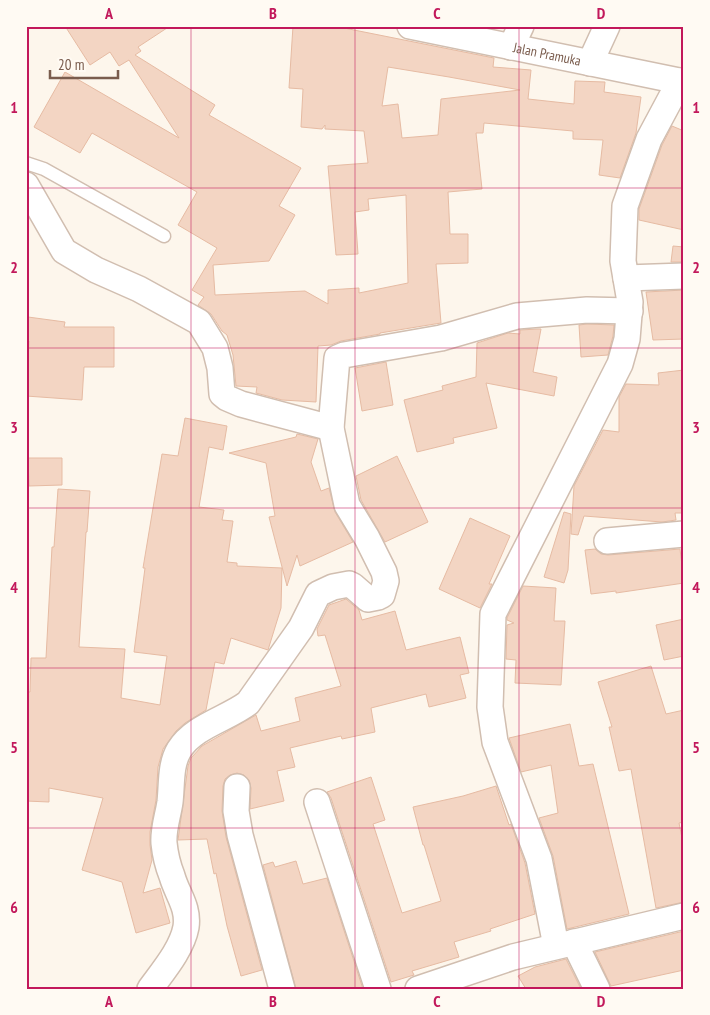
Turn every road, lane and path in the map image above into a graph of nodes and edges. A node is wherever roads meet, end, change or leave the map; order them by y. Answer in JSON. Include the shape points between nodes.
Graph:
{"nodes":[{"id":1,"x":410,"y":26,"type":"edge"},
{"id":2,"x":607,"y":26,"type":"edge"},
{"id":3,"x":516,"y":36,"type":"edge"},
{"id":4,"x":590,"y":63,"type":"junction"},
{"id":5,"x":682,"y":81,"type":"edge"},
{"id":6,"x":26,"y":163,"type":"edge"},
{"id":7,"x":26,"y":185,"type":"edge"},
{"id":8,"x":164,"y":236,"type":"dead end"},
{"id":9,"x":684,"y":276,"type":"edge"},
{"id":10,"x":626,"y":278,"type":"junction"},
{"id":11,"x":630,"y":311,"type":"junction"},
{"id":12,"x":331,"y":428,"type":"junction"},
{"id":13,"x":684,"y":534,"type":"edge"},
{"id":14,"x":607,"y":541,"type":"dead end"},
{"id":15,"x":237,"y":787,"type":"dead end"},
{"id":16,"x":317,"y":802,"type":"dead end"},
{"id":17,"x":684,"y":916,"type":"edge"},
{"id":18,"x":565,"y":944,"type":"junction"},
{"id":19,"x":150,"y":989,"type":"edge"},
{"id":20,"x":282,"y":989,"type":"edge"},
{"id":21,"x":378,"y":989,"type":"edge"},
{"id":22,"x":418,"y":989,"type":"edge"},
{"id":23,"x":597,"y":989,"type":"edge"}],
"edges":[{"from":1,"to":3,"type":"street","name":"Jalan Pramuka"},
{"from":2,"to":4,"type":"street"},
{"from":3,"to":4,"type":"street","name":"Jalan Pramuka"},
{"from":4,"to":5,"type":"street","name":"Jalan Pramuka"},
{"from":5,"to":10,"type":"street","via":[[649,139],[625,206],[623,261]]},
{"from":6,"to":8,"type":"lane","via":[[44,169]]},
{"from":7,"to":12,"type":"street","via":[[64,251],[199,322],[215,348],[222,394],[227,398]]},
{"from":9,"to":10,"type":"street"},
{"from":10,"to":11,"type":"street"},
{"from":11,"to":12,"type":"street","via":[[587,310],[517,316],[441,338],[336,358]]},
{"from":11,"to":18,"type":"street","via":[[620,364],[493,614],[489,690],[495,742],[539,859]]},
{"from":12,"to":19,"type":"street","via":[[347,505],[384,572],[385,590],[378,597],[368,599],[349,584],[318,594],[301,628],[248,703],[191,737],[180,750],[173,768],[164,845],[172,877],[186,911],[186,928],[174,954]]},
{"from":13,"to":14,"type":"street"},
{"from":15,"to":20,"type":"street","via":[[240,835]]},
{"from":16,"to":21,"type":"street"},
{"from":17,"to":18,"type":"street"},
{"from":18,"to":22,"type":"street","via":[[513,957]]},
{"from":18,"to":23,"type":"street"}]}
